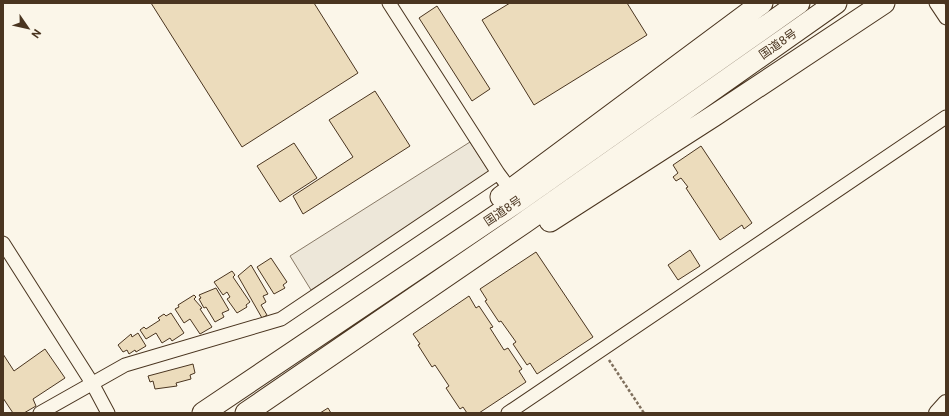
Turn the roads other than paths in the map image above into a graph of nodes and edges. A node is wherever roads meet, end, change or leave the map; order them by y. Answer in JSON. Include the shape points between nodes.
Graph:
{"nodes":[{"id":1,"x":389,"y":3,"type":"edge"},
{"id":2,"x":762,"y":3,"type":"edge"},
{"id":3,"x":799,"y":3,"type":"edge"},
{"id":4,"x":836,"y":3,"type":"edge"},
{"id":5,"x":884,"y":3,"type":"edge"},
{"id":6,"x":936,"y":3,"type":"edge"},
{"id":7,"x":946,"y":18,"type":"edge"},
{"id":8,"x":946,"y":116,"type":"edge"},
{"id":9,"x":498,"y":173,"type":"junction"},
{"id":10,"x":514,"y":195,"type":"junction"},
{"id":11,"x":3,"y":243,"type":"edge"},
{"id":12,"x":318,"y":364,"type":"junction"},
{"id":13,"x":92,"y":383,"type":"junction"},
{"id":14,"x":946,"y":404,"type":"edge"},
{"id":15,"x":40,"y":413,"type":"edge"},
{"id":16,"x":108,"y":413,"type":"edge"},
{"id":17,"x":203,"y":413,"type":"edge"},
{"id":18,"x":246,"y":413,"type":"edge"},
{"id":19,"x":508,"y":413,"type":"edge"},
{"id":20,"x":937,"y":413,"type":"edge"}],
"edges":[{"from":1,"to":9,"type":"street"},
{"from":2,"to":10,"type":"highway"},
{"from":3,"to":10,"type":"highway","name":"国道8号","via":[[556,175]]},
{"from":4,"to":12,"type":"highway","name":"国道8号","via":[[570,191]]},
{"from":5,"to":12,"type":"highway","via":[[395,321]]},
{"from":6,"to":7,"type":"street"},
{"from":8,"to":19,"type":"street"},
{"from":9,"to":10,"type":"street"},
{"from":9,"to":13,"type":"street","via":[[280,319],[125,365]]},
{"from":10,"to":17,"type":"highway","via":[[394,283]]},
{"from":11,"to":13,"type":"street"},
{"from":12,"to":18,"type":"highway","name":"国道8号"},
{"from":13,"to":15,"type":"street"},
{"from":13,"to":16,"type":"street"},
{"from":14,"to":20,"type":"street"}]}
